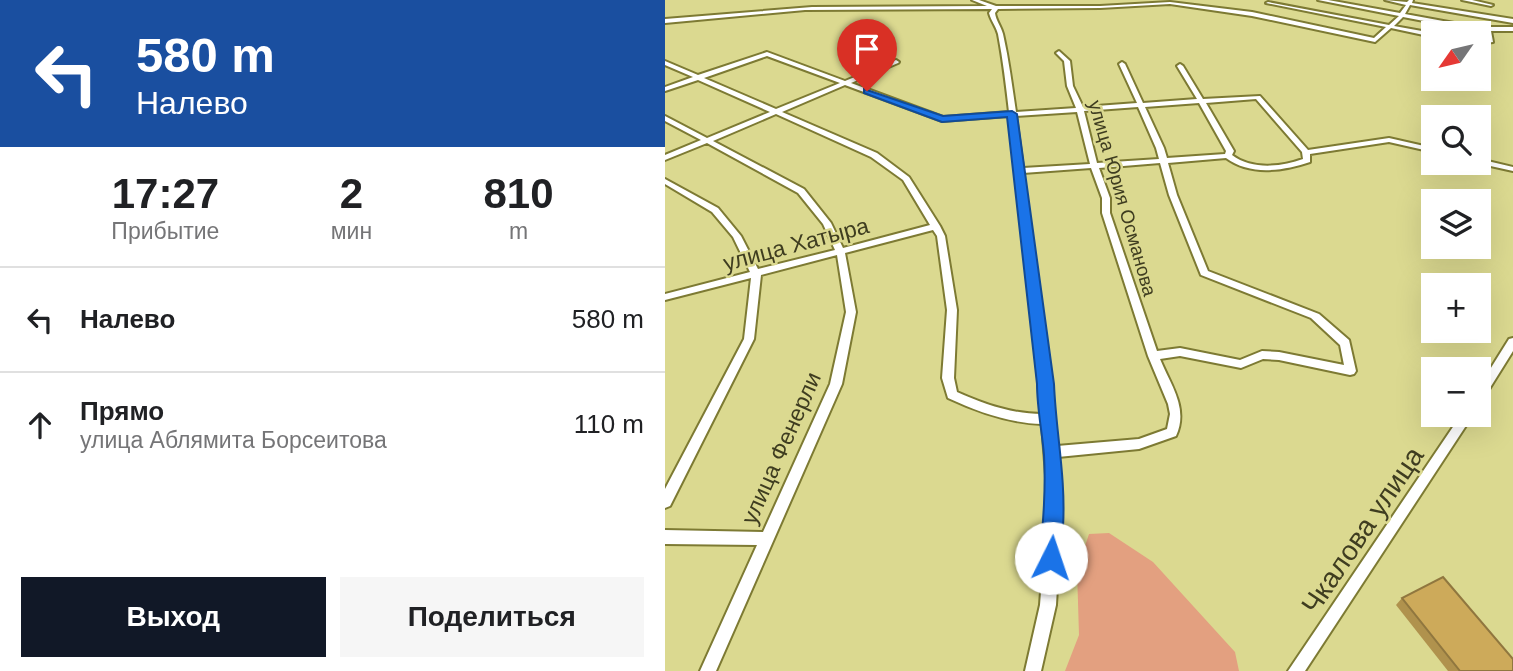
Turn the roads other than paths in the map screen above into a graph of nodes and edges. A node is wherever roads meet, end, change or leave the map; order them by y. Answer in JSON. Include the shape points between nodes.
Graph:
{"nodes":[{"id":1,"x":838,"y":0,"type":"edge"},
{"id":2,"x":974,"y":0,"type":"edge"},
{"id":3,"x":1320,"y":0,"type":"edge"},
{"id":4,"x":1387,"y":0,"type":"edge"},
{"id":5,"x":1464,"y":0,"type":"edge"},
{"id":6,"x":1270,"y":1,"type":"edge"},
{"id":7,"x":1410,"y":2,"type":"edge"},
{"id":8,"x":1491,"y":5,"type":"dead end"},
{"id":9,"x":996,"y":8,"type":"junction"},
{"id":10,"x":806,"y":9,"type":"junction"},
{"id":11,"x":1252,"y":14,"type":"junction"},
{"id":12,"x":1401,"y":15,"type":"junction"},
{"id":13,"x":1472,"y":15,"type":"junction"},
{"id":14,"x":665,"y":21,"type":"edge"},
{"id":15,"x":1436,"y":21,"type":"edge"},
{"id":16,"x":1483,"y":21,"type":"edge"},
{"id":17,"x":1513,"y":21,"type":"edge"},
{"id":18,"x":1391,"y":26,"type":"junction"},
{"id":19,"x":1513,"y":29,"type":"edge"},
{"id":20,"x":1491,"y":30,"type":"edge"},
{"id":21,"x":1421,"y":32,"type":"edge"},
{"id":22,"x":1059,"y":53,"type":"dead end"},
{"id":23,"x":896,"y":62,"type":"dead end"},
{"id":24,"x":665,"y":63,"type":"edge"},
{"id":25,"x":1122,"y":64,"type":"dead end"},
{"id":26,"x":1180,"y":66,"type":"dead end"},
{"id":27,"x":699,"y":77,"type":"junction"},
{"id":28,"x":845,"y":84,"type":"junction"},
{"id":29,"x":665,"y":89,"type":"edge"},
{"id":30,"x":1199,"y":101,"type":"junction"},
{"id":31,"x":1141,"y":104,"type":"junction"},
{"id":32,"x":1080,"y":108,"type":"junction"},
{"id":33,"x":777,"y":111,"type":"junction"},
{"id":34,"x":1012,"y":114,"type":"junction"},
{"id":35,"x":665,"y":118,"type":"edge"},
{"id":36,"x":706,"y":140,"type":"junction"},
{"id":37,"x":1421,"y":147,"type":"edge"},
{"id":38,"x":1306,"y":152,"type":"junction"},
{"id":39,"x":1228,"y":156,"type":"junction"},
{"id":40,"x":665,"y":158,"type":"edge"},
{"id":41,"x":1163,"y":161,"type":"junction"},
{"id":42,"x":1491,"y":164,"type":"edge"},
{"id":43,"x":1095,"y":165,"type":"junction"},
{"id":44,"x":1513,"y":169,"type":"edge"},
{"id":45,"x":1020,"y":171,"type":"junction"},
{"id":46,"x":665,"y":181,"type":"edge"},
{"id":47,"x":936,"y":226,"type":"junction"},
{"id":48,"x":841,"y":253,"type":"junction"},
{"id":49,"x":756,"y":274,"type":"junction"},
{"id":50,"x":665,"y":297,"type":"edge"},
{"id":51,"x":1513,"y":342,"type":"edge"},
{"id":52,"x":1153,"y":356,"type":"junction"},
{"id":53,"x":1491,"y":377,"type":"edge"},
{"id":54,"x":1046,"y":419,"type":"junction"},
{"id":55,"x":1459,"y":427,"type":"edge"},
{"id":56,"x":1053,"y":452,"type":"junction"},
{"id":57,"x":665,"y":502,"type":"edge"},
{"id":58,"x":665,"y":537,"type":"edge"},
{"id":59,"x":765,"y":539,"type":"junction"},
{"id":60,"x":708,"y":671,"type":"edge"},
{"id":61,"x":1033,"y":671,"type":"edge"},
{"id":62,"x":1296,"y":671,"type":"edge"}],
"edges":[{"from":1,"to":10,"type":"street"},
{"from":2,"to":9,"type":"street"},
{"from":3,"to":12,"type":"street"},
{"from":4,"to":7,"type":"street"},
{"from":5,"to":8,"type":"street"},
{"from":6,"to":11,"type":"street"},
{"from":6,"to":18,"type":"street"},
{"from":7,"to":12,"type":"street"},
{"from":7,"to":13,"type":"street"},
{"from":9,"to":10,"type":"street"},
{"from":9,"to":11,"type":"street","via":[[1170,3]]},
{"from":9,"to":34,"type":"street","via":[[992,13],[1006,60]]},
{"from":10,"to":14,"type":"street"},
{"from":11,"to":18,"type":"street","via":[[1367,39],[1381,38]]},
{"from":12,"to":15,"type":"street"},
{"from":12,"to":18,"type":"street"},
{"from":13,"to":16,"type":"street"},
{"from":13,"to":17,"type":"street"},
{"from":18,"to":21,"type":"street"},
{"from":19,"to":20,"type":"street"},
{"from":22,"to":32,"type":"street","name":"улица Юрия Османова","via":[[1067,61],[1070,86]]},
{"from":23,"to":28,"type":"street"},
{"from":24,"to":27,"type":"street"},
{"from":25,"to":31,"type":"street"},
{"from":26,"to":30,"type":"street"},
{"from":27,"to":28,"type":"street","via":[[774,54]]},
{"from":27,"to":29,"type":"street"},
{"from":27,"to":33,"type":"street"},
{"from":28,"to":33,"type":"street"},
{"from":28,"to":34,"type":"street","via":[[942,119]]},
{"from":30,"to":31,"type":"street"},
{"from":30,"to":38,"type":"street","via":[[1258,97]]},
{"from":30,"to":39,"type":"street","via":[[1226,141]]},
{"from":31,"to":32,"type":"street"},
{"from":31,"to":41,"type":"street"},
{"from":32,"to":34,"type":"street"},
{"from":32,"to":43,"type":"street","name":"улица Юрия Османова"},
{"from":33,"to":36,"type":"street"},
{"from":33,"to":47,"type":"street","via":[[874,155],[906,179]]},
{"from":34,"to":45,"type":"street"},
{"from":35,"to":36,"type":"street","name":"улица Фенерли"},
{"from":36,"to":40,"type":"street"},
{"from":36,"to":48,"type":"street","name":"улица Фенерли","via":[[801,191],[827,223]]},
{"from":37,"to":38,"type":"street","via":[[1389,140]]},
{"from":38,"to":39,"type":"street","via":[[1307,160],[1281,166],[1240,165]]},
{"from":39,"to":41,"type":"street"},
{"from":41,"to":43,"type":"street"},
{"from":41,"to":52,"type":"street","via":[[1204,273],[1315,316],[1345,343],[1350,371],[1279,356],[1262,355],[1241,363],[1180,352]]},
{"from":42,"to":44,"type":"street"},
{"from":43,"to":45,"type":"street"},
{"from":43,"to":52,"type":"street","name":"улица Юрия Османова"},
{"from":45,"to":54,"type":"street"},
{"from":46,"to":49,"type":"street","via":[[715,210],[737,236]]},
{"from":47,"to":48,"type":"street","name":"улица Хатыра"},
{"from":47,"to":54,"type":"street","via":[[952,310],[952,394],[974,405]]},
{"from":48,"to":49,"type":"street","name":"улица Хатыра"},
{"from":48,"to":59,"type":"street","name":"улица Фенерли","via":[[851,312],[835,384]]},
{"from":49,"to":50,"type":"street","name":"улица Хатыра"},
{"from":49,"to":57,"type":"street","via":[[749,339]]},
{"from":51,"to":53,"type":"street"},
{"from":52,"to":56,"type":"street","name":"улица Юрия Османова","via":[[1174,405],[1177,424],[1172,432],[1139,444]]},
{"from":54,"to":56,"type":"street"},
{"from":55,"to":62,"type":"street","name":"Чкалова улица"},
{"from":56,"to":61,"type":"street","via":[[1055,500],[1048,605]]},
{"from":58,"to":59,"type":"street"},
{"from":59,"to":60,"type":"street","name":"улица Фенерли"}]}
